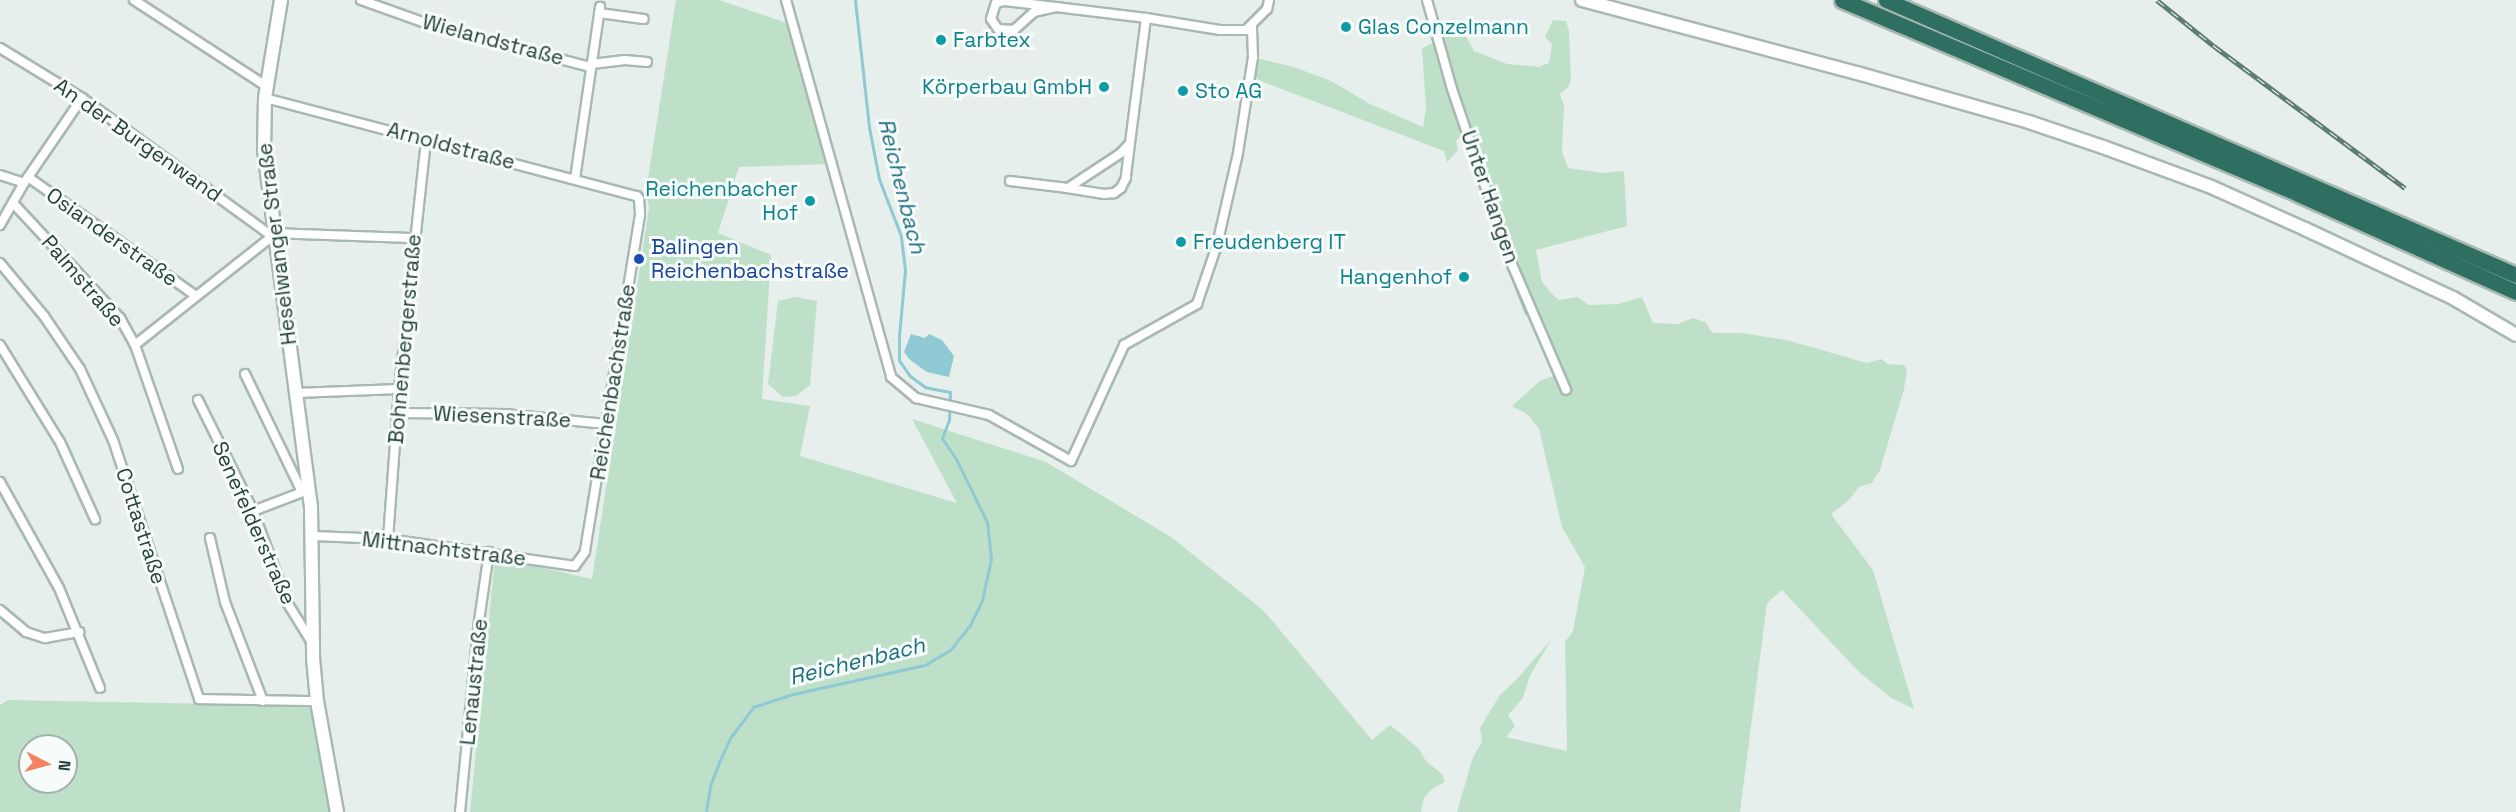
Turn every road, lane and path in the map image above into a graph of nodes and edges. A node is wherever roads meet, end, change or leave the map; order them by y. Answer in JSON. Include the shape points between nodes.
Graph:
{"nodes":[{"id":1,"x":134,"y":0,"type":"edge"},
{"id":2,"x":280,"y":0,"type":"edge"},
{"id":3,"x":361,"y":0,"type":"edge"},
{"id":4,"x":786,"y":0,"type":"edge"},
{"id":5,"x":1269,"y":0,"type":"edge"},
{"id":6,"x":1426,"y":0,"type":"edge"},
{"id":7,"x":1582,"y":0,"type":"edge"},
{"id":8,"x":1842,"y":0,"type":"edge"},
{"id":9,"x":1886,"y":0,"type":"edge"},
{"id":10,"x":1056,"y":7,"type":"junction"},
{"id":11,"x":1146,"y":18,"type":"junction"},
{"id":12,"x":644,"y":19,"type":"dead end"},
{"id":13,"x":1252,"y":26,"type":"junction"},
{"id":14,"x":0,"y":48,"type":"edge"},
{"id":15,"x":647,"y":63,"type":"dead end"},
{"id":16,"x":591,"y":66,"type":"junction"},
{"id":17,"x":265,"y":92,"type":"junction"},
{"id":18,"x":82,"y":98,"type":"junction"},
{"id":19,"x":426,"y":139,"type":"junction"},
{"id":20,"x":1130,"y":143,"type":"junction"},
{"id":21,"x":0,"y":176,"type":"edge"},
{"id":22,"x":575,"y":179,"type":"junction"},
{"id":23,"x":26,"y":180,"type":"junction"},
{"id":24,"x":1010,"y":182,"type":"dead end"},
{"id":25,"x":1068,"y":188,"type":"junction"},
{"id":26,"x":637,"y":196,"type":"joint"},
{"id":27,"x":13,"y":203,"type":"junction"},
{"id":28,"x":0,"y":225,"type":"edge"},
{"id":29,"x":274,"y":234,"type":"junction"},
{"id":30,"x":414,"y":238,"type":"junction"},
{"id":31,"x":0,"y":263,"type":"edge"},
{"id":32,"x":2516,"y":274,"type":"edge"},
{"id":33,"x":2516,"y":292,"type":"edge"},
{"id":34,"x":196,"y":296,"type":"junction"},
{"id":35,"x":2516,"y":335,"type":"edge"},
{"id":36,"x":0,"y":345,"type":"edge"},
{"id":37,"x":135,"y":345,"type":"junction"},
{"id":38,"x":245,"y":374,"type":"dead end"},
{"id":39,"x":399,"y":389,"type":"junction"},
{"id":40,"x":1566,"y":390,"type":"dead end"},
{"id":41,"x":296,"y":393,"type":"junction"},
{"id":42,"x":198,"y":400,"type":"dead end"},
{"id":43,"x":399,"y":413,"type":"junction"},
{"id":44,"x":606,"y":424,"type":"junction"},
{"id":45,"x":178,"y":468,"type":"dead end"},
{"id":46,"x":0,"y":482,"type":"edge"},
{"id":47,"x":305,"y":490,"type":"junction"},
{"id":48,"x":252,"y":511,"type":"junction"},
{"id":49,"x":95,"y":519,"type":"dead end"},
{"id":50,"x":313,"y":536,"type":"junction"},
{"id":51,"x":210,"y":538,"type":"dead end"},
{"id":52,"x":388,"y":539,"type":"junction"},
{"id":53,"x":489,"y":552,"type":"junction"},
{"id":54,"x":575,"y":566,"type":"joint"},
{"id":55,"x":0,"y":610,"type":"edge"},
{"id":56,"x":79,"y":632,"type":"junction"},
{"id":57,"x":314,"y":644,"type":"junction"},
{"id":58,"x":100,"y":688,"type":"dead end"},
{"id":59,"x":263,"y":701,"type":"junction"},
{"id":60,"x":317,"y":701,"type":"junction"},
{"id":61,"x":337,"y":812,"type":"edge"},
{"id":62,"x":460,"y":812,"type":"edge"}],
"edges":[{"from":1,"to":17,"type":"street","name":"Arnoldstraße"},
{"from":2,"to":17,"type":"street","name":"Heselwanger Straße"},
{"from":3,"to":16,"type":"street","name":"Wielandstraße","via":[[437,27]]},
{"from":4,"to":13,"type":"street","via":[[891,377],[916,398],[989,415],[1071,461],[1124,345],[1197,304],[1217,245],[1238,153],[1253,57]]},
{"from":5,"to":13,"type":"street","via":[[1267,9]]},
{"from":6,"to":40,"type":"street","name":"Unter Hangen","via":[[1511,262]]},
{"from":7,"to":35,"type":"street","via":[[1857,73],[2103,147],[2209,186],[2305,229],[2453,298]]},
{"from":8,"to":33,"type":"highway","via":[[2298,194]]},
{"from":9,"to":32,"type":"highway"},
{"from":10,"to":10,"type":"street","via":[[1005,1],[996,3],[992,19],[998,29],[1014,30],[1034,12]]},
{"from":10,"to":11,"type":"street"},
{"from":11,"to":13,"type":"street","via":[[1220,30],[1246,30]]},
{"from":11,"to":20,"type":"street"},
{"from":12,"to":16,"type":"street","via":[[599,10]]},
{"from":14,"to":18,"type":"street","name":"An der Burgenwand"},
{"from":15,"to":16,"type":"street","via":[[626,60]]},
{"from":16,"to":22,"type":"street"},
{"from":17,"to":19,"type":"street","name":"Arnoldstraße"},
{"from":17,"to":29,"type":"street","name":"Heselwanger Straße","via":[[264,150]]},
{"from":18,"to":23,"type":"street"},
{"from":18,"to":29,"type":"street","name":"An der Burgenwand"},
{"from":19,"to":22,"type":"street","name":"Arnoldstraße"},
{"from":19,"to":30,"type":"street","name":"Bohnenbergerstraße"},
{"from":20,"to":25,"type":"street"},
{"from":20,"to":25,"type":"street","via":[[1121,188],[1104,194]]},
{"from":21,"to":23,"type":"street","name":"Osianderstraße"},
{"from":22,"to":26,"type":"street","name":"Arnoldstraße"},
{"from":23,"to":27,"type":"street"},
{"from":23,"to":34,"type":"street","name":"Osianderstraße"},
{"from":24,"to":25,"type":"street"},
{"from":26,"to":44,"type":"street","name":"Reichenbachstraße","via":[[640,215]]},
{"from":27,"to":28,"type":"street"},
{"from":27,"to":37,"type":"street","name":"Palmstraße","via":[[120,318]]},
{"from":29,"to":30,"type":"street"},
{"from":29,"to":34,"type":"street","name":"Osianderstraße"},
{"from":29,"to":41,"type":"street","name":"Heselwanger Straße"},
{"from":30,"to":39,"type":"street","name":"Bohnenbergerstraße"},
{"from":31,"to":59,"type":"street","name":"Cottastraße","via":[[44,316],[80,369],[113,440],[199,699]]},
{"from":34,"to":37,"type":"street","name":"Osianderstraße"},
{"from":36,"to":49,"type":"street","via":[[60,442]]},
{"from":37,"to":45,"type":"street","name":"Palmstraße"},
{"from":38,"to":47,"type":"street"},
{"from":39,"to":41,"type":"street"},
{"from":39,"to":43,"type":"street","name":"Bohnenbergerstraße"},
{"from":41,"to":47,"type":"street","name":"Heselwanger Straße"},
{"from":42,"to":48,"type":"street","name":"Senefelderstraße"},
{"from":43,"to":44,"type":"street","name":"Wiesenstraße","via":[[505,414]]},
{"from":43,"to":52,"type":"street","name":"Bohnenbergerstraße"},
{"from":44,"to":54,"type":"street","name":"Reichenbachstraße","via":[[585,552]]},
{"from":46,"to":56,"type":"street","via":[[60,588]]},
{"from":47,"to":48,"type":"street"},
{"from":47,"to":50,"type":"street","name":"Heselwanger Straße"},
{"from":48,"to":57,"type":"street","name":"Senefelderstraße","via":[[288,604]]},
{"from":50,"to":52,"type":"street","name":"Mittnachtstraße"},
{"from":50,"to":57,"type":"street","name":"Heselwanger Straße"},
{"from":51,"to":59,"type":"street","via":[[225,602]]},
{"from":52,"to":53,"type":"street","name":"Mittnachtstraße"},
{"from":53,"to":54,"type":"street","name":"Mittnachtstraße"},
{"from":53,"to":62,"type":"street","name":"Lenaustraße"},
{"from":55,"to":56,"type":"street","via":[[26,632],[45,638]]},
{"from":56,"to":58,"type":"street"},
{"from":57,"to":60,"type":"street","name":"Heselwanger Straße"},
{"from":59,"to":60,"type":"street","name":"Cottastraße"},
{"from":60,"to":61,"type":"street","name":"Heselwanger Straße"}]}
